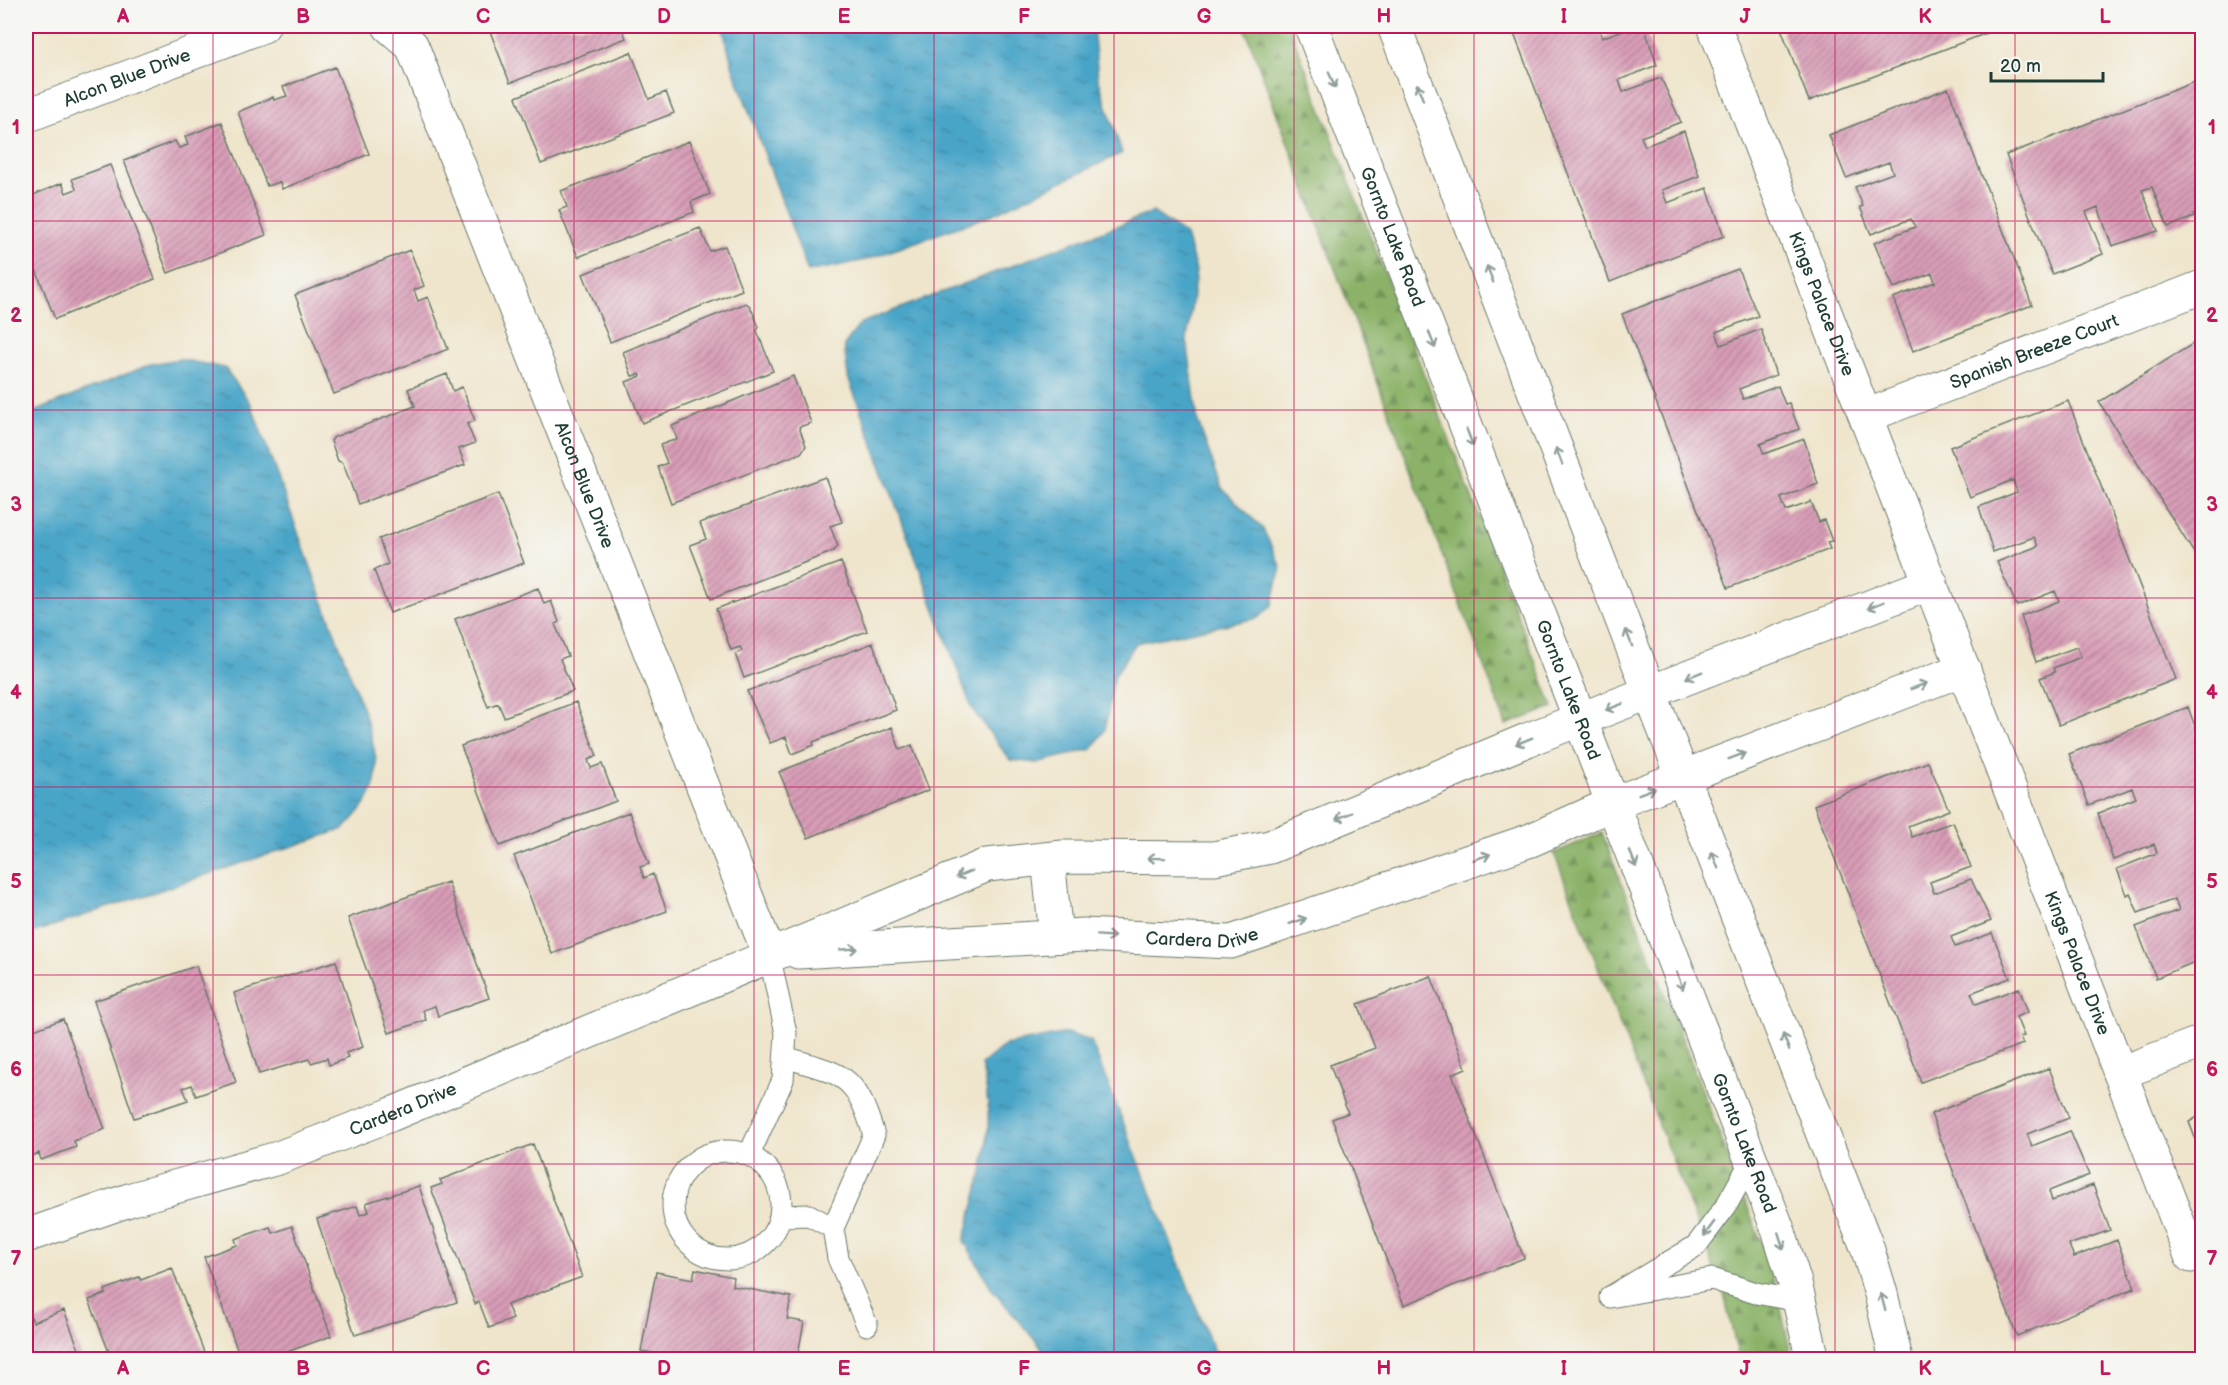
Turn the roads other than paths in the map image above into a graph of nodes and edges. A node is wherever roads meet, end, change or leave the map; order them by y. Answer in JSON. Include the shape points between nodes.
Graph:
{"nodes":[{"id":1,"x":263,"y":26,"type":"edge"},
{"id":2,"x":389,"y":26,"type":"edge"},
{"id":3,"x":1311,"y":26,"type":"edge"},
{"id":4,"x":1394,"y":26,"type":"edge"},
{"id":5,"x":1714,"y":26,"type":"edge"},
{"id":6,"x":26,"y":116,"type":"edge"},
{"id":7,"x":2202,"y":287,"type":"edge"},
{"id":8,"x":1866,"y":416,"type":"junction"},
{"id":9,"x":1931,"y":583,"type":"junction"},
{"id":10,"x":1964,"y":669,"type":"junction"},
{"id":11,"x":1650,"y":693,"type":"junction"},
{"id":12,"x":1579,"y":721,"type":"junction"},
{"id":13,"x":1683,"y":777,"type":"junction"},
{"id":14,"x":1612,"y":804,"type":"junction"},
{"id":15,"x":1048,"y":859,"type":"junction"},
{"id":16,"x":1056,"y":936,"type":"junction"},
{"id":17,"x":770,"y":954,"type":"junction"},
{"id":18,"x":2202,"y":1042,"type":"edge"},
{"id":19,"x":785,"y":1057,"type":"junction"},
{"id":20,"x":2120,"y":1073,"type":"junction"},
{"id":21,"x":749,"y":1155,"type":"junction"},
{"id":22,"x":1751,"y":1161,"type":"junction"},
{"id":23,"x":780,"y":1216,"type":"junction"},
{"id":24,"x":833,"y":1228,"type":"junction"},
{"id":25,"x":26,"y":1236,"type":"edge"},
{"id":26,"x":2191,"y":1256,"type":"dead end"},
{"id":27,"x":1799,"y":1300,"type":"junction"},
{"id":28,"x":867,"y":1325,"type":"dead end"},
{"id":29,"x":1813,"y":1359,"type":"edge"},
{"id":30,"x":1896,"y":1359,"type":"edge"}],
"edges":[{"from":1,"to":6,"type":"street","name":"Alcon Blue Drive"},
{"from":2,"to":17,"type":"street","name":"Alcon Blue Drive","via":[[412,46]]},
{"from":3,"to":12,"type":"street","name":"Gornto Lake Road","one_way":true},
{"from":11,"to":4,"type":"street","one_way":true},
{"from":5,"to":8,"type":"street","name":"Kings Palace Drive"},
{"from":7,"to":8,"type":"street","name":"Spanish Breeze Court"},
{"from":8,"to":9,"type":"street","name":"Kings Palace Drive"},
{"from":9,"to":10,"type":"street","name":"Kings Palace Drive"},
{"from":9,"to":11,"type":"street","one_way":true},
{"from":13,"to":10,"type":"street","one_way":true},
{"from":10,"to":20,"type":"street","name":"Kings Palace Drive"},
{"from":11,"to":12,"type":"street","one_way":true},
{"from":11,"to":13,"type":"street"},
{"from":12,"to":14,"type":"street","name":"Gornto Lake Road"},
{"from":12,"to":15,"type":"street","name":"Cardera Drive","one_way":true,"via":[[1270,847],[1214,858]]},
{"from":14,"to":13,"type":"street","one_way":true},
{"from":30,"to":13,"type":"street","one_way":true,"via":[[1867,1247]]},
{"from":16,"to":14,"type":"street","name":"Cardera Drive","one_way":true,"via":[[1231,942],[1531,840]]},
{"from":14,"to":22,"type":"street","name":"Gornto Lake Road","one_way":true},
{"from":15,"to":16,"type":"street"},
{"from":15,"to":17,"type":"street","name":"Cardera Drive","one_way":true,"via":[[987,865]]},
{"from":17,"to":16,"type":"street","name":"Cardera Drive","one_way":true},
{"from":17,"to":19,"type":"lane","via":[[786,1033]]},
{"from":17,"to":25,"type":"street","name":"Cardera Drive","via":[[390,1115],[278,1158],[132,1198]]},
{"from":18,"to":20,"type":"street"},
{"from":19,"to":21,"type":"lane","via":[[783,1080]]},
{"from":19,"to":24,"type":"lane","via":[[841,1075],[863,1100],[874,1135]]},
{"from":20,"to":26,"type":"street","name":"Kings Palace Drive"},
{"from":21,"to":23,"type":"lane","via":[[765,1166],[775,1180]]},
{"from":21,"to":23,"type":"lane","via":[[715,1152],[698,1158],[684,1170],[675,1186],[674,1221],[695,1250],[730,1259],[762,1246],[774,1232]]},
{"from":22,"to":27,"type":"street","name":"Gornto Lake Road","one_way":true,"via":[[1779,1232]]},
{"from":22,"to":27,"type":"lane","one_way":true,"via":[[1726,1206],[1696,1246],[1610,1297],[1712,1279],[1756,1293]]},
{"from":23,"to":24,"type":"lane","via":[[809,1215]]},
{"from":24,"to":28,"type":"lane","via":[[838,1258]]},
{"from":27,"to":29,"type":"street","name":"Gornto Lake Road"}]}
